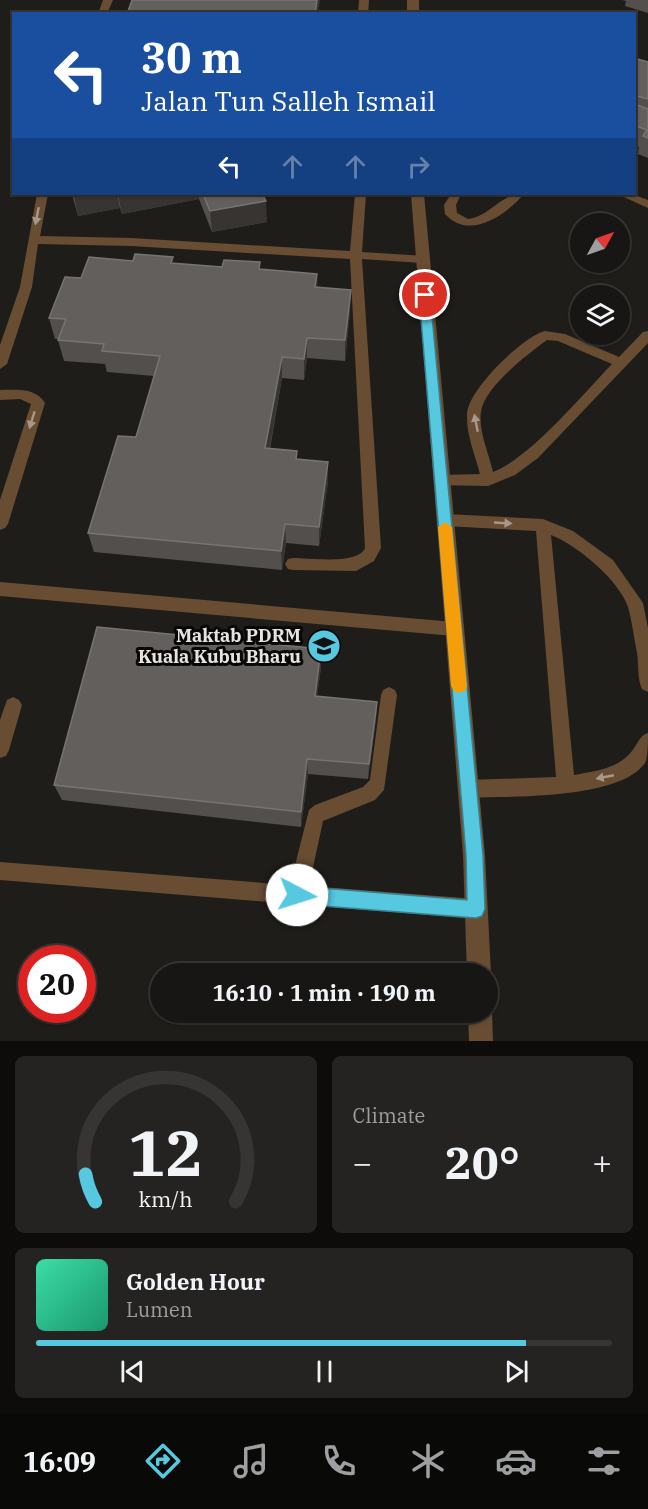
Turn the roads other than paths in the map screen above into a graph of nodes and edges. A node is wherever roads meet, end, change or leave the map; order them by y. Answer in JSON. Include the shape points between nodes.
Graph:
{"nodes":[{"id":1,"x":42,"y":195,"type":"edge"},
{"id":2,"x":361,"y":195,"type":"edge"},
{"id":3,"x":417,"y":195,"type":"edge"},
{"id":4,"x":455,"y":195,"type":"edge"},
{"id":5,"x":517,"y":195,"type":"edge"},
{"id":6,"x":626,"y":195,"type":"edge"},
{"id":7,"x":648,"y":204,"type":"edge"},
{"id":8,"x":33,"y":240,"type":"junction"},
{"id":9,"x":356,"y":255,"type":"junction"},
{"id":10,"x":422,"y":259,"type":"junction"},
{"id":11,"x":648,"y":335,"type":"edge"},
{"id":12,"x":621,"y":363,"type":"junction"},
{"id":13,"x":0,"y":364,"type":"edge"},
{"id":14,"x":0,"y":395,"type":"edge"},
{"id":15,"x":489,"y":480,"type":"junction"},
{"id":16,"x":441,"y":481,"type":"junction"},
{"id":17,"x":445,"y":520,"type":"junction"},
{"id":18,"x":0,"y":524,"type":"edge"},
{"id":19,"x":543,"y":525,"type":"junction"},
{"id":20,"x":293,"y":564,"type":"dead end"},
{"id":21,"x":0,"y":589,"type":"edge"},
{"id":22,"x":454,"y":629,"type":"junction"},
{"id":23,"x":648,"y":684,"type":"edge"},
{"id":24,"x":389,"y":695,"type":"dead end"},
{"id":25,"x":13,"y":705,"type":"dead end"},
{"id":26,"x":648,"y":741,"type":"edge"},
{"id":27,"x":0,"y":750,"type":"edge"},
{"id":28,"x":566,"y":785,"type":"junction"},
{"id":29,"x":468,"y":789,"type":"junction"},
{"id":30,"x":0,"y":870,"type":"edge"},
{"id":31,"x":297,"y":895,"type":"junction"},
{"id":32,"x":476,"y":909,"type":"junction"},
{"id":33,"x":478,"y":963,"type":"edge"},
{"id":34,"x":480,"y":1023,"type":"edge"},
{"id":35,"x":481,"y":1041,"type":"edge"}],
"edges":[{"from":1,"to":8,"type":"lane","one_way":true},
{"from":2,"to":9,"type":"lane"},
{"from":3,"to":10,"type":"street"},
{"from":4,"to":5,"type":"lane","via":[[450,204],[451,214],[471,224],[487,218]]},
{"from":6,"to":7,"type":"lane"},
{"from":8,"to":9,"type":"lane"},
{"from":8,"to":13,"type":"lane","via":[[26,286]]},
{"from":9,"to":10,"type":"lane"},
{"from":9,"to":20,"type":"lane","via":[[373,548],[369,557],[356,565]]},
{"from":10,"to":16,"type":"street"},
{"from":11,"to":12,"type":"lane"},
{"from":12,"to":15,"type":"lane","via":[[533,454],[513,471]]},
{"from":15,"to":12,"type":"lane","one_way":true,"via":[[474,413],[477,401],[496,377],[535,341],[545,335],[560,337]]},
{"from":14,"to":18,"type":"lane","one_way":true,"via":[[27,395],[38,403]]},
{"from":15,"to":16,"type":"lane"},
{"from":16,"to":17,"type":"street"},
{"from":17,"to":19,"type":"lane","one_way":true},
{"from":17,"to":22,"type":"street"},
{"from":19,"to":23,"type":"lane","via":[[568,536],[608,565],[635,603]]},
{"from":19,"to":28,"type":"lane"},
{"from":21,"to":22,"type":"lane"},
{"from":22,"to":29,"type":"street"},
{"from":24,"to":31,"type":"lane","via":[[378,784],[369,794],[315,816]]},
{"from":25,"to":27,"type":"lane"},
{"from":26,"to":28,"type":"lane","one_way":true,"via":[[638,758],[616,775]]},
{"from":28,"to":29,"type":"lane"},
{"from":29,"to":32,"type":"street"},
{"from":30,"to":31,"type":"lane"},
{"from":31,"to":32,"type":"lane"},
{"from":32,"to":33,"type":"street"},
{"from":34,"to":35,"type":"street"}]}
